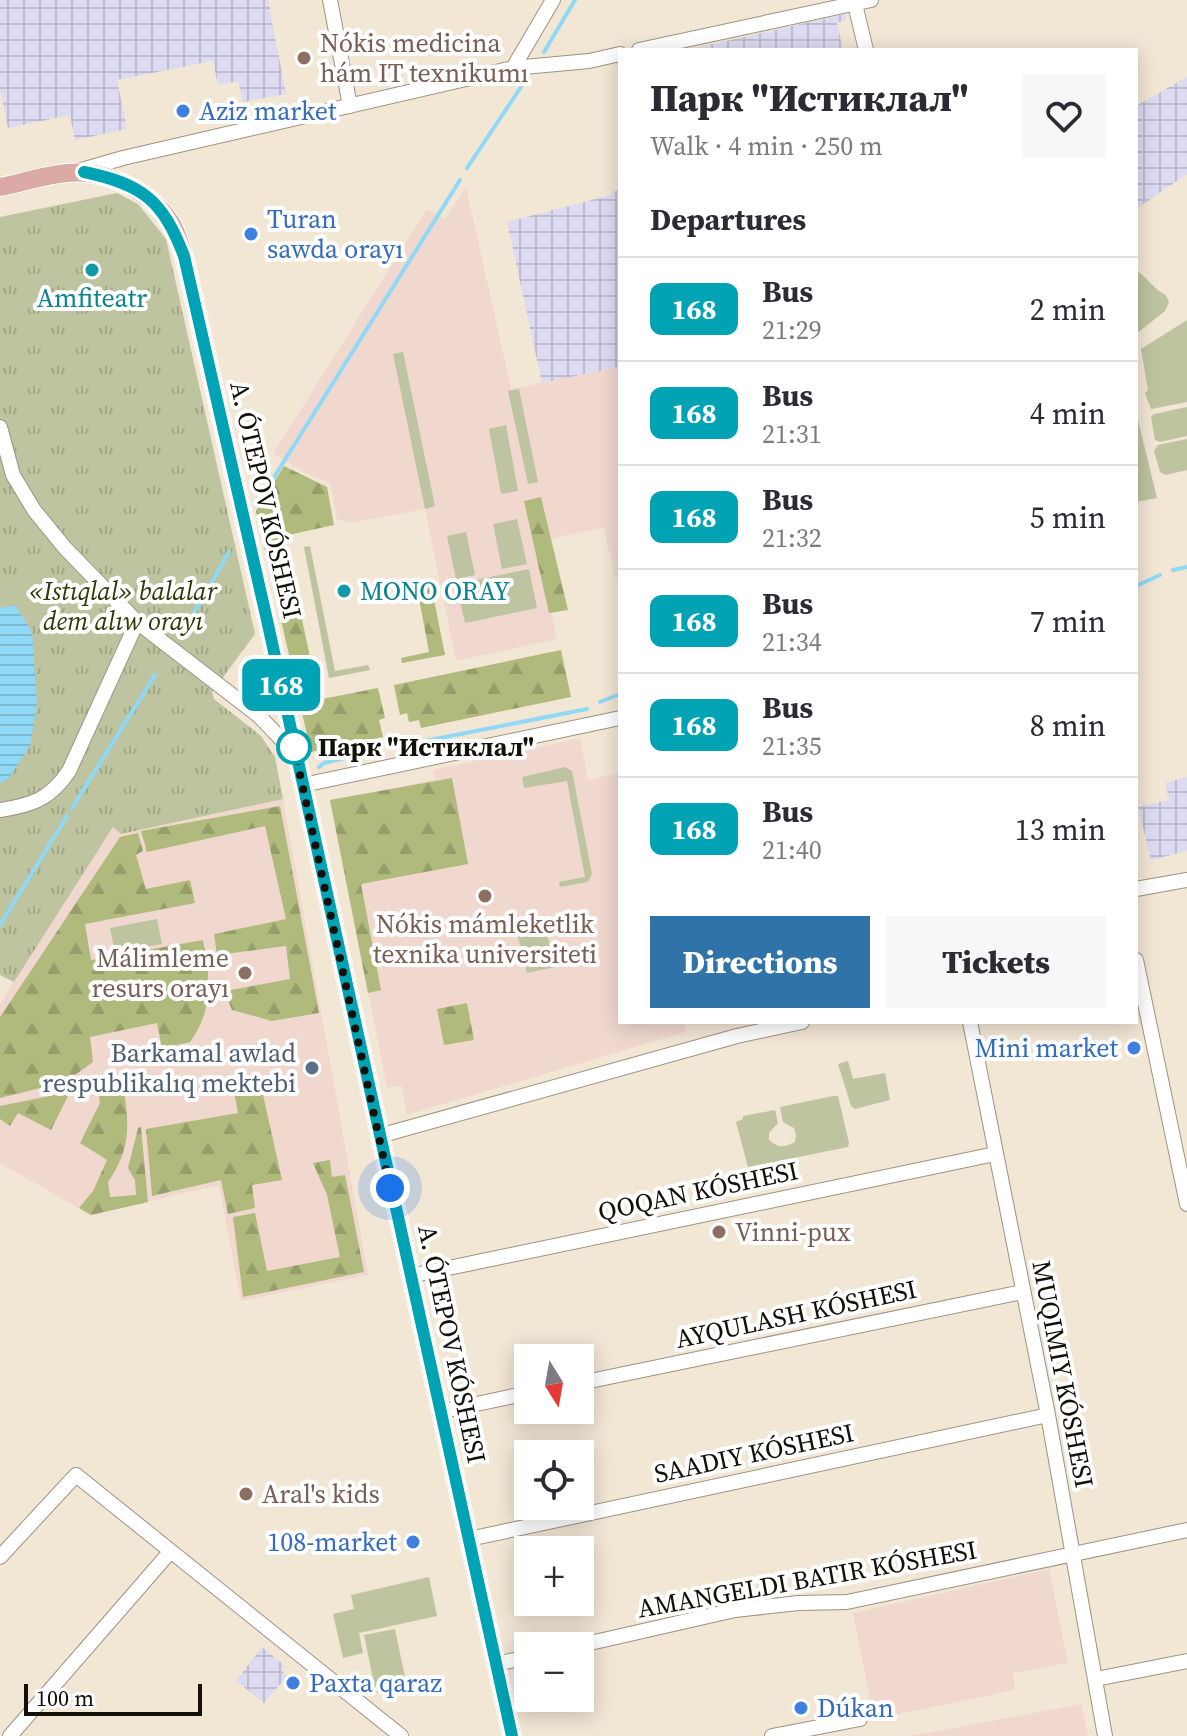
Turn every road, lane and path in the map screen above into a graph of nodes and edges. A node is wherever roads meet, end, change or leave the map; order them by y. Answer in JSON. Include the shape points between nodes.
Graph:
{"nodes":[{"id":1,"x":330,"y":0,"type":"edge"},
{"id":2,"x":553,"y":0,"type":"edge"},
{"id":3,"x":871,"y":0,"type":"edge"},
{"id":4,"x":855,"y":4,"type":"junction"},
{"id":5,"x":648,"y":48,"type":"edge"},
{"id":6,"x":866,"y":48,"type":"edge"},
{"id":7,"x":618,"y":54,"type":"edge"},
{"id":8,"x":513,"y":68,"type":"junction"},
{"id":9,"x":350,"y":106,"type":"junction"},
{"id":10,"x":123,"y":158,"type":"junction"},
{"id":11,"x":77,"y":173,"type":"junction"},
{"id":12,"x":129,"y":186,"type":"junction"},
{"id":13,"x":0,"y":187,"type":"edge"},
{"id":14,"x":0,"y":427,"type":"edge"},
{"id":15,"x":137,"y":622,"type":"junction"},
{"id":16,"x":618,"y":718,"type":"edge"},
{"id":17,"x":281,"y":739,"type":"dead end"},
{"id":18,"x":303,"y":785,"type":"junction"},
{"id":19,"x":0,"y":810,"type":"edge"},
{"id":20,"x":1187,"y":880,"type":"edge"},
{"id":21,"x":1138,"y":889,"type":"edge"},
{"id":22,"x":1138,"y":970,"type":"edge"},
{"id":23,"x":793,"y":1024,"type":"edge"},
{"id":24,"x":970,"y":1024,"type":"edge"},
{"id":25,"x":379,"y":1136,"type":"junction"},
{"id":26,"x":995,"y":1154,"type":"junction"},
{"id":27,"x":1187,"y":1204,"type":"edge"},
{"id":28,"x":410,"y":1276,"type":"junction"},
{"id":29,"x":1022,"y":1292,"type":"junction"},
{"id":30,"x":594,"y":1380,"type":"edge"},
{"id":31,"x":514,"y":1396,"type":"edge"},
{"id":32,"x":439,"y":1412,"type":"junction"},
{"id":33,"x":1048,"y":1415,"type":"junction"},
{"id":34,"x":1187,"y":1530,"type":"edge"},
{"id":35,"x":469,"y":1539,"type":"junction"},
{"id":36,"x":170,"y":1552,"type":"junction"},
{"id":37,"x":1074,"y":1555,"type":"junction"},
{"id":38,"x":0,"y":1557,"type":"edge"},
{"id":39,"x":594,"y":1642,"type":"edge"},
{"id":40,"x":514,"y":1660,"type":"edge"},
{"id":41,"x":1187,"y":1661,"type":"edge"},
{"id":42,"x":496,"y":1664,"type":"junction"},
{"id":43,"x":1096,"y":1679,"type":"junction"},
{"id":44,"x":860,"y":1719,"type":"dead end"},
{"id":45,"x":10,"y":1736,"type":"edge"},
{"id":46,"x":401,"y":1736,"type":"edge"},
{"id":47,"x":512,"y":1736,"type":"edge"},
{"id":48,"x":772,"y":1736,"type":"edge"},
{"id":49,"x":1105,"y":1736,"type":"edge"}],
"edges":[{"from":1,"to":9,"type":"street"},
{"from":2,"to":8,"type":"street"},
{"from":3,"to":4,"type":"street"},
{"from":4,"to":5,"type":"street"},
{"from":4,"to":6,"type":"street"},
{"from":7,"to":8,"type":"street"},
{"from":8,"to":9,"type":"street"},
{"from":9,"to":10,"type":"street"},
{"from":10,"to":11,"type":"street"},
{"from":10,"to":12,"type":"street","via":[[117,175]]},
{"from":11,"to":12,"type":"main road","name":"A. ÓTEPOV KÓSHESI"},
{"from":11,"to":13,"type":"main road","name":"A. ÓTEPOV KÓSHESI"},
{"from":12,"to":18,"type":"main road","name":"A. ÓTEPOV KÓSHESI","via":[[172,223],[184,256]]},
{"from":14,"to":15,"type":"street","via":[[13,475],[34,510]]},
{"from":15,"to":17,"type":"street"},
{"from":15,"to":19,"type":"street","via":[[56,791]]},
{"from":16,"to":18,"type":"street"},
{"from":18,"to":25,"type":"main road","name":"A. ÓTEPOV KÓSHESI"},
{"from":20,"to":21,"type":"street"},
{"from":22,"to":27,"type":"street"},
{"from":23,"to":25,"type":"street"},
{"from":24,"to":26,"type":"street","name":"MUQIMIY KÓSHESI"},
{"from":25,"to":28,"type":"main road","name":"A. ÓTEPOV KÓSHESI"},
{"from":26,"to":28,"type":"street","name":"QOQAN KÓSHESI"},
{"from":26,"to":29,"type":"street","name":"MUQIMIY KÓSHESI"},
{"from":28,"to":32,"type":"main road","name":"A. ÓTEPOV KÓSHESI"},
{"from":29,"to":30,"type":"street","name":"AYQULASH KÓSHESI"},
{"from":29,"to":33,"type":"street","name":"MUQIMIY KÓSHESI"},
{"from":31,"to":32,"type":"street"},
{"from":32,"to":35,"type":"main road","name":"A. ÓTEPOV KÓSHESI"},
{"from":33,"to":35,"type":"street","name":"SAADIY KÓSHESI"},
{"from":33,"to":37,"type":"street","name":"MUQIMIY KÓSHESI"},
{"from":34,"to":37,"type":"street"},
{"from":35,"to":42,"type":"main road","name":"A. ÓTEPOV KÓSHESI"},
{"from":36,"to":38,"type":"street","via":[[76,1475]]},
{"from":36,"to":45,"type":"street"},
{"from":36,"to":46,"type":"street"},
{"from":37,"to":39,"type":"street","via":[[847,1602],[735,1610]]},
{"from":37,"to":43,"type":"street","name":"MUQIMIY KÓSHESI"},
{"from":40,"to":42,"type":"street"},
{"from":41,"to":43,"type":"street"},
{"from":42,"to":47,"type":"main road","name":"A. ÓTEPOV KÓSHESI"},
{"from":43,"to":49,"type":"street","name":"MUQIMIY KÓSHESI"},
{"from":44,"to":48,"type":"street"}]}
